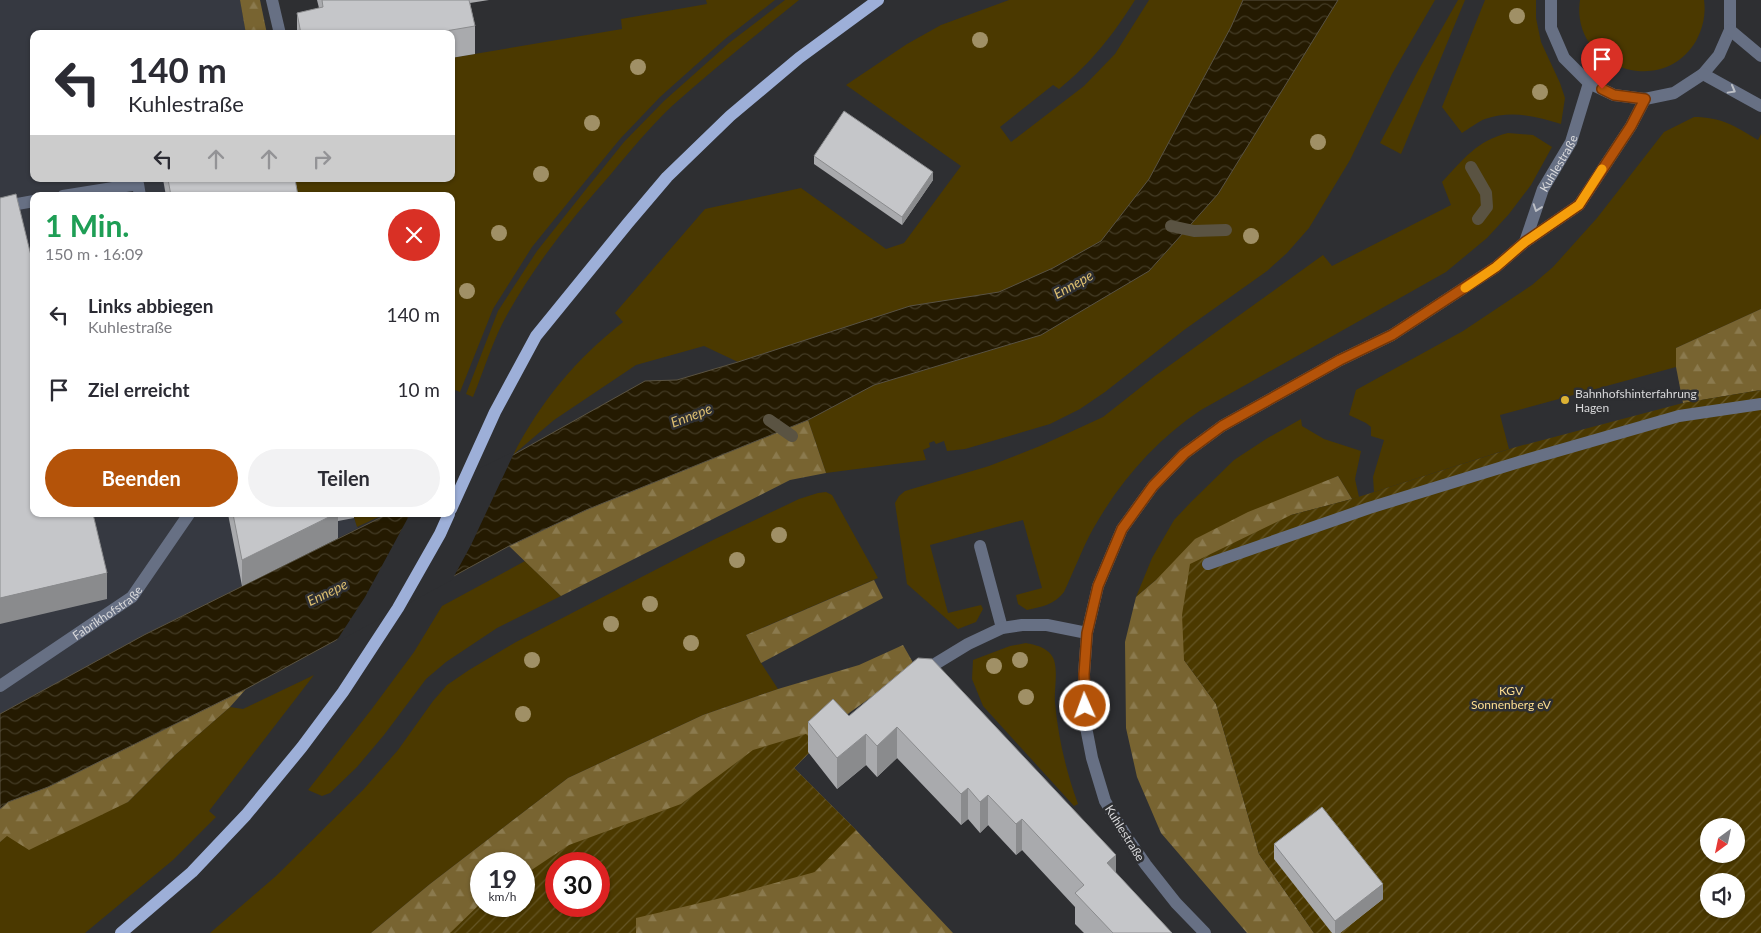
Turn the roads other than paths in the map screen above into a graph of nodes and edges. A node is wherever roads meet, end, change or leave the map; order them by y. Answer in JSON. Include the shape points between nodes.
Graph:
{"nodes":[{"id":1,"x":272,"y":0,"type":"edge"},
{"id":2,"x":878,"y":0,"type":"edge"},
{"id":3,"x":1551,"y":0,"type":"edge"},
{"id":4,"x":1730,"y":0,"type":"edge"},
{"id":5,"x":279,"y":30,"type":"edge"},
{"id":6,"x":1730,"y":30,"type":"junction"},
{"id":7,"x":1761,"y":56,"type":"edge"},
{"id":8,"x":1704,"y":74,"type":"junction"},
{"id":9,"x":1589,"y":83,"type":"junction"},
{"id":10,"x":1645,"y":99,"type":"junction"},
{"id":11,"x":1761,"y":106,"type":"edge"},
{"id":12,"x":88,"y":192,"type":"edge"},
{"id":13,"x":139,"y":192,"type":"edge"},
{"id":14,"x":30,"y":202,"type":"edge"},
{"id":15,"x":0,"y":207,"type":"edge"},
{"id":16,"x":1525,"y":242,"type":"junction"},
{"id":17,"x":1761,"y":404,"type":"edge"},
{"id":18,"x":455,"y":501,"type":"edge"},
{"id":19,"x":187,"y":517,"type":"edge"},
{"id":20,"x":448,"y":517,"type":"edge"},
{"id":21,"x":980,"y":546,"type":"dead end"},
{"id":22,"x":1208,"y":564,"type":"dead end"},
{"id":23,"x":1002,"y":628,"type":"junction"},
{"id":24,"x":1087,"y":633,"type":"junction"},
{"id":25,"x":914,"y":679,"type":"edge"},
{"id":26,"x":0,"y":686,"type":"edge"},
{"id":27,"x":122,"y":933,"type":"edge"},
{"id":28,"x":1205,"y":933,"type":"edge"}],
"edges":[{"from":1,"to":5,"type":"street"},
{"from":2,"to":18,"type":"main road","via":[[764,86],[693,151],[628,223],[536,336],[495,412]]},
{"from":3,"to":9,"type":"street","via":[[1552,28],[1564,58]]},
{"from":4,"to":6,"type":"street"},
{"from":6,"to":7,"type":"street"},
{"from":6,"to":8,"type":"street","via":[[1719,55]]},
{"from":8,"to":10,"type":"street","via":[[1674,93]]},
{"from":8,"to":11,"type":"street","one_way":true},
{"from":9,"to":10,"type":"street","via":[[1614,95]]},
{"from":9,"to":16,"type":"street","name":"Kuhlestraße","one_way":true,"via":[[1570,142],[1543,189]]},
{"from":10,"to":16,"type":"street","name":"Kuhlestraße","via":[[1579,205]]},
{"from":12,"to":13,"type":"street","via":[[138,184]]},
{"from":14,"to":15,"type":"street"},
{"from":16,"to":24,"type":"street","name":"Kuhlestraße","via":[[1496,267],[1392,335],[1253,408],[1184,454],[1153,486],[1122,529],[1098,586]]},
{"from":17,"to":22,"type":"street","via":[[1679,416],[1519,462],[1369,508]]},
{"from":19,"to":26,"type":"street","name":"Fabrikhofstraße","via":[[132,597]]},
{"from":20,"to":27,"type":"main road","via":[[398,608],[302,747],[246,815],[192,872]]},
{"from":21,"to":23,"type":"street"},
{"from":23,"to":24,"type":"street","via":[[1047,624]]},
{"from":23,"to":25,"type":"street","via":[[968,644]]},
{"from":24,"to":28,"type":"street","name":"Kuhlestraße","via":[[1085,722],[1105,801],[1146,866]]}]}
